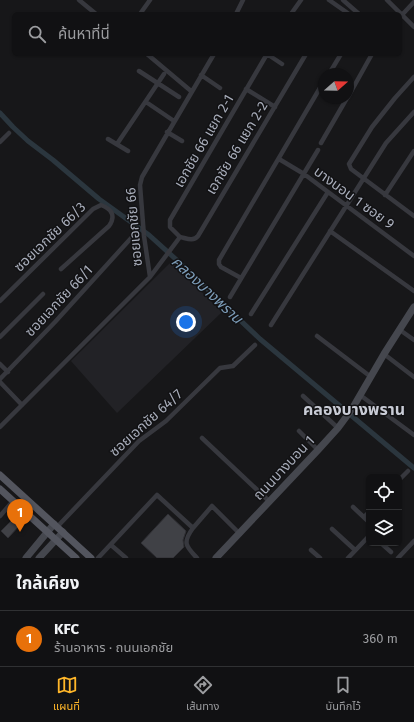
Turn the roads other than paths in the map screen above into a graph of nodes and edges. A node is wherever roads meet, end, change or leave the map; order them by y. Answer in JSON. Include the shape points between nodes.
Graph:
{"nodes":[{"id":1,"x":79,"y":0,"type":"edge"},
{"id":2,"x":150,"y":0,"type":"edge"},
{"id":3,"x":243,"y":0,"type":"edge"},
{"id":4,"x":301,"y":0,"type":"edge"},
{"id":5,"x":330,"y":0,"type":"edge"},
{"id":6,"x":343,"y":0,"type":"edge"},
{"id":7,"x":387,"y":0,"type":"edge"},
{"id":8,"x":414,"y":2,"type":"edge"},
{"id":9,"x":94,"y":12,"type":"edge"},
{"id":10,"x":141,"y":12,"type":"edge"},
{"id":11,"x":237,"y":12,"type":"edge"},
{"id":12,"x":293,"y":12,"type":"edge"},
{"id":13,"x":346,"y":12,"type":"edge"},
{"id":14,"x":357,"y":12,"type":"edge"},
{"id":15,"x":398,"y":12,"type":"edge"},
{"id":16,"x":402,"y":15,"type":"edge"},
{"id":17,"x":402,"y":17,"type":"edge"},
{"id":18,"x":414,"y":27,"type":"edge"},
{"id":19,"x":149,"y":56,"type":"edge"},
{"id":20,"x":213,"y":56,"type":"edge"},
{"id":21,"x":266,"y":56,"type":"edge"},
{"id":22,"x":270,"y":56,"type":"edge"},
{"id":23,"x":305,"y":56,"type":"edge"},
{"id":24,"x":340,"y":56,"type":"edge"},
{"id":25,"x":371,"y":56,"type":"edge"},
{"id":26,"x":282,"y":64,"type":"dead end"},
{"id":27,"x":332,"y":68,"type":"edge"},
{"id":28,"x":139,"y":70,"type":"dead end"},
{"id":29,"x":164,"y":74,"type":"dead end"},
{"id":30,"x":201,"y":75,"type":"junction"},
{"id":31,"x":414,"y":77,"type":"edge"},
{"id":32,"x":158,"y":84,"type":"junction"},
{"id":33,"x":354,"y":86,"type":"edge"},
{"id":34,"x":220,"y":88,"type":"dead end"},
{"id":35,"x":246,"y":89,"type":"junction"},
{"id":36,"x":192,"y":91,"type":"junction"},
{"id":37,"x":318,"y":91,"type":"edge"},
{"id":38,"x":179,"y":98,"type":"dead end"},
{"id":39,"x":146,"y":102,"type":"junction"},
{"id":40,"x":344,"y":104,"type":"edge"},
{"id":41,"x":275,"y":107,"type":"junction"},
{"id":42,"x":414,"y":112,"type":"edge"},
{"id":43,"x":174,"y":121,"type":"junction"},
{"id":44,"x":167,"y":132,"type":"junction"},
{"id":45,"x":9,"y":133,"type":"dead end"},
{"id":46,"x":108,"y":139,"type":"dead end"},
{"id":47,"x":0,"y":142,"type":"edge"},
{"id":48,"x":182,"y":142,"type":"dead end"},
{"id":49,"x":321,"y":143,"type":"dead end"},
{"id":50,"x":117,"y":144,"type":"junction"},
{"id":51,"x":318,"y":150,"type":"dead end"},
{"id":52,"x":128,"y":151,"type":"dead end"},
{"id":53,"x":414,"y":151,"type":"edge"},
{"id":54,"x":279,"y":159,"type":"junction"},
{"id":55,"x":304,"y":174,"type":"junction"},
{"id":56,"x":364,"y":179,"type":"junction"},
{"id":57,"x":328,"y":192,"type":"junction"},
{"id":58,"x":385,"y":195,"type":"junction"},
{"id":59,"x":347,"y":206,"type":"junction"},
{"id":60,"x":414,"y":207,"type":"edge"},
{"id":61,"x":412,"y":214,"type":"edge"},
{"id":62,"x":330,"y":231,"type":"junction"},
{"id":63,"x":132,"y":236,"type":"dead end"},
{"id":64,"x":180,"y":237,"type":"junction"},
{"id":65,"x":414,"y":256,"type":"edge"},
{"id":66,"x":61,"y":269,"type":"dead end"},
{"id":67,"x":150,"y":277,"type":"junction"},
{"id":68,"x":241,"y":278,"type":"junction"},
{"id":69,"x":414,"y":291,"type":"edge"},
{"id":70,"x":43,"y":294,"type":"dead end"},
{"id":71,"x":230,"y":297,"type":"dead end"},
{"id":72,"x":0,"y":301,"type":"edge"},
{"id":73,"x":414,"y":307,"type":"edge"},
{"id":74,"x":251,"y":314,"type":"dead end"},
{"id":75,"x":271,"y":325,"type":"dead end"},
{"id":76,"x":400,"y":330,"type":"junction"},
{"id":77,"x":317,"y":336,"type":"dead end"},
{"id":78,"x":0,"y":337,"type":"edge"},
{"id":79,"x":414,"y":340,"type":"edge"},
{"id":80,"x":255,"y":345,"type":"dead end"},
{"id":81,"x":384,"y":354,"type":"junction"},
{"id":82,"x":0,"y":364,"type":"edge"},
{"id":83,"x":8,"y":372,"type":"junction"},
{"id":84,"x":371,"y":377,"type":"junction"},
{"id":85,"x":414,"y":377,"type":"edge"},
{"id":86,"x":0,"y":381,"type":"edge"},
{"id":87,"x":360,"y":395,"type":"junction"},
{"id":88,"x":303,"y":396,"type":"dead end"},
{"id":89,"x":22,"y":405,"type":"junction"},
{"id":90,"x":0,"y":427,"type":"edge"},
{"id":91,"x":338,"y":428,"type":"junction"},
{"id":92,"x":299,"y":431,"type":"dead end"},
{"id":93,"x":414,"y":435,"type":"edge"},
{"id":94,"x":202,"y":438,"type":"dead end"},
{"id":95,"x":318,"y":450,"type":"junction"},
{"id":96,"x":408,"y":471,"type":"dead end"},
{"id":97,"x":0,"y":475,"type":"edge"},
{"id":98,"x":402,"y":477,"type":"edge"},
{"id":99,"x":0,"y":489,"type":"edge"},
{"id":100,"x":13,"y":501,"type":"junction"},
{"id":101,"x":270,"y":502,"type":"junction"},
{"id":102,"x":353,"y":507,"type":"dead end"},
{"id":103,"x":0,"y":516,"type":"edge"},
{"id":104,"x":364,"y":517,"type":"edge"},
{"id":105,"x":55,"y":525,"type":"junction"},
{"id":106,"x":193,"y":528,"type":"junction"},
{"id":107,"x":332,"y":529,"type":"dead end"},
{"id":108,"x":47,"y":532,"type":"junction"},
{"id":109,"x":63,"y":532,"type":"junction"},
{"id":110,"x":240,"y":534,"type":"junction"},
{"id":111,"x":366,"y":539,"type":"edge"},
{"id":112,"x":55,"y":540,"type":"junction"},
{"id":113,"x":414,"y":541,"type":"edge"},
{"id":114,"x":111,"y":545,"type":"junction"},
{"id":115,"x":384,"y":546,"type":"edge"},
{"id":116,"x":311,"y":550,"type":"dead end"},
{"id":117,"x":355,"y":550,"type":"junction"},
{"id":118,"x":391,"y":552,"type":"dead end"},
{"id":119,"x":351,"y":557,"type":"edge"},
{"id":120,"x":26,"y":558,"type":"edge"},
{"id":121,"x":40,"y":558,"type":"edge"},
{"id":122,"x":76,"y":558,"type":"edge"},
{"id":123,"x":91,"y":558,"type":"edge"},
{"id":124,"x":98,"y":558,"type":"edge"},
{"id":125,"x":126,"y":558,"type":"edge"},
{"id":126,"x":197,"y":558,"type":"edge"},
{"id":127,"x":216,"y":558,"type":"edge"},
{"id":128,"x":320,"y":558,"type":"edge"},
{"id":129,"x":398,"y":558,"type":"edge"}],
"edges":[{"from":1,"to":9,"type":"street"},
{"from":2,"to":10,"type":"street"},
{"from":3,"to":11,"type":"street"},
{"from":4,"to":12,"type":"street"},
{"from":5,"to":13,"type":"street"},
{"from":6,"to":14,"type":"street"},
{"from":7,"to":15,"type":"street"},
{"from":8,"to":16,"type":"street"},
{"from":17,"to":18,"type":"street"},
{"from":19,"to":36,"type":"street"},
{"from":20,"to":30,"type":"street","name":"ซอยเอกชัย 66"},
{"from":21,"to":35,"type":"street","name":"เอกชัย 66 แยก 2-1"},
{"from":22,"to":26,"type":"street"},
{"from":23,"to":41,"type":"street","name":"เอกชัย 66 แยก 2-2"},
{"from":24,"to":27,"type":"street"},
{"from":25,"to":33,"type":"street"},
{"from":28,"to":32,"type":"street"},
{"from":29,"to":32,"type":"street"},
{"from":30,"to":34,"type":"street"},
{"from":30,"to":36,"type":"street","name":"ซอยเอกชัย 66"},
{"from":31,"to":56,"type":"street","via":[[372,127],[349,164],[351,169]]},
{"from":32,"to":38,"type":"street"},
{"from":32,"to":39,"type":"street"},
{"from":35,"to":41,"type":"street"},
{"from":35,"to":64,"type":"street","name":"เอกชัย 66 แยก 2-1","via":[[170,220],[170,227]]},
{"from":36,"to":43,"type":"street","name":"ซอยเอกชัย 66"},
{"from":37,"to":54,"type":"street"},
{"from":39,"to":43,"type":"street"},
{"from":39,"to":50,"type":"street"},
{"from":40,"to":49,"type":"street"},
{"from":41,"to":64,"type":"street","name":"เอกชัย 66 แยก 2-2","via":[[198,236],[194,239]]},
{"from":42,"to":56,"type":"street","via":[[386,143]]},
{"from":43,"to":44,"type":"street","name":"ซอยเอกชัย 66"},
{"from":44,"to":48,"type":"street"},
{"from":44,"to":67,"type":"street","name":"ซอยเอกชัย 66","via":[[140,185]]},
{"from":45,"to":47,"type":"street"},
{"from":46,"to":50,"type":"street"},
{"from":50,"to":52,"type":"street"},
{"from":51,"to":55,"type":"street"},
{"from":53,"to":58,"type":"street"},
{"from":54,"to":55,"type":"street","name":"บางบอน 1 ซอย 9"},
{"from":54,"to":68,"type":"street","via":[[219,260],[221,267]]},
{"from":55,"to":57,"type":"street","name":"บางบอน 1 ซอย 9"},
{"from":55,"to":68,"type":"street"},
{"from":56,"to":58,"type":"street"},
{"from":56,"to":59,"type":"street"},
{"from":57,"to":59,"type":"street","name":"บางบอน 1 ซอย 9"},
{"from":57,"to":74,"type":"street"},
{"from":58,"to":61,"type":"street"},
{"from":59,"to":62,"type":"street"},
{"from":59,"to":65,"type":"street","name":"บางบอน 1 ซอย 9"},
{"from":60,"to":61,"type":"street"},
{"from":62,"to":69,"type":"street"},
{"from":62,"to":75,"type":"street"},
{"from":63,"to":83,"type":"street","name":"ซอยเอกชัย 66/1"},
{"from":64,"to":67,"type":"street"},
{"from":66,"to":72,"type":"street","name":"ซอยเอกชัย 66/3","via":[[109,226],[113,218],[110,210],[101,205],[93,209]]},
{"from":67,"to":89,"type":"street","name":"ซอยเอกชัย 66"},
{"from":68,"to":71,"type":"street"},
{"from":70,"to":78,"type":"street"},
{"from":73,"to":76,"type":"main road","name":"ถนนบางบอน 1"},
{"from":76,"to":79,"type":"street"},
{"from":76,"to":81,"type":"main road","name":"ถนนบางบอน 1"},
{"from":77,"to":84,"type":"street"},
{"from":80,"to":105,"type":"street","name":"ซอยเอกชัย 64/7","via":[[233,366],[220,368],[166,421],[140,441]]},
{"from":81,"to":84,"type":"main road","name":"ถนนบางบอน 1"},
{"from":81,"to":85,"type":"street"},
{"from":82,"to":83,"type":"street"},
{"from":83,"to":86,"type":"street","name":"ซอยเอกชัย 66/1"},
{"from":84,"to":87,"type":"main road","name":"ถนนบางบอน 1"},
{"from":86,"to":89,"type":"street"},
{"from":87,"to":91,"type":"main road","name":"ถนนบางบอน 1"},
{"from":87,"to":93,"type":"street"},
{"from":88,"to":91,"type":"street"},
{"from":89,"to":90,"type":"street","name":"ซอยเอกชัย 66"},
{"from":91,"to":95,"type":"main road","name":"ถนนบางบอน 1"},
{"from":92,"to":95,"type":"street"},
{"from":94,"to":101,"type":"street"},
{"from":95,"to":101,"type":"main road","name":"ถนนบางบอน 1"},
{"from":96,"to":98,"type":"street"},
{"from":97,"to":105,"type":"main road"},
{"from":99,"to":100,"type":"main road"},
{"from":100,"to":103,"type":"street"},
{"from":100,"to":108,"type":"main road"},
{"from":101,"to":110,"type":"main road","name":"ถนนบางบอน 1"},
{"from":102,"to":104,"type":"street"},
{"from":105,"to":108,"type":"main road"},
{"from":105,"to":109,"type":"main road"},
{"from":106,"to":110,"type":"street","via":[[212,506]]},
{"from":106,"to":114,"type":"street","via":[[158,495]]},
{"from":106,"to":126,"type":"street","via":[[187,536],[186,543]]},
{"from":107,"to":117,"type":"street"},
{"from":108,"to":112,"type":"main road"},
{"from":108,"to":120,"type":"main road"},
{"from":109,"to":112,"type":"main road"},
{"from":109,"to":123,"type":"main road"},
{"from":110,"to":127,"type":"main road","name":"ถนนบางบอน 1"},
{"from":111,"to":117,"type":"street"},
{"from":112,"to":121,"type":"main road"},
{"from":112,"to":122,"type":"main road"},
{"from":113,"to":129,"type":"street"},
{"from":114,"to":124,"type":"street"},
{"from":114,"to":125,"type":"street"},
{"from":115,"to":118,"type":"street"},
{"from":116,"to":128,"type":"street"},
{"from":117,"to":119,"type":"street"}]}
